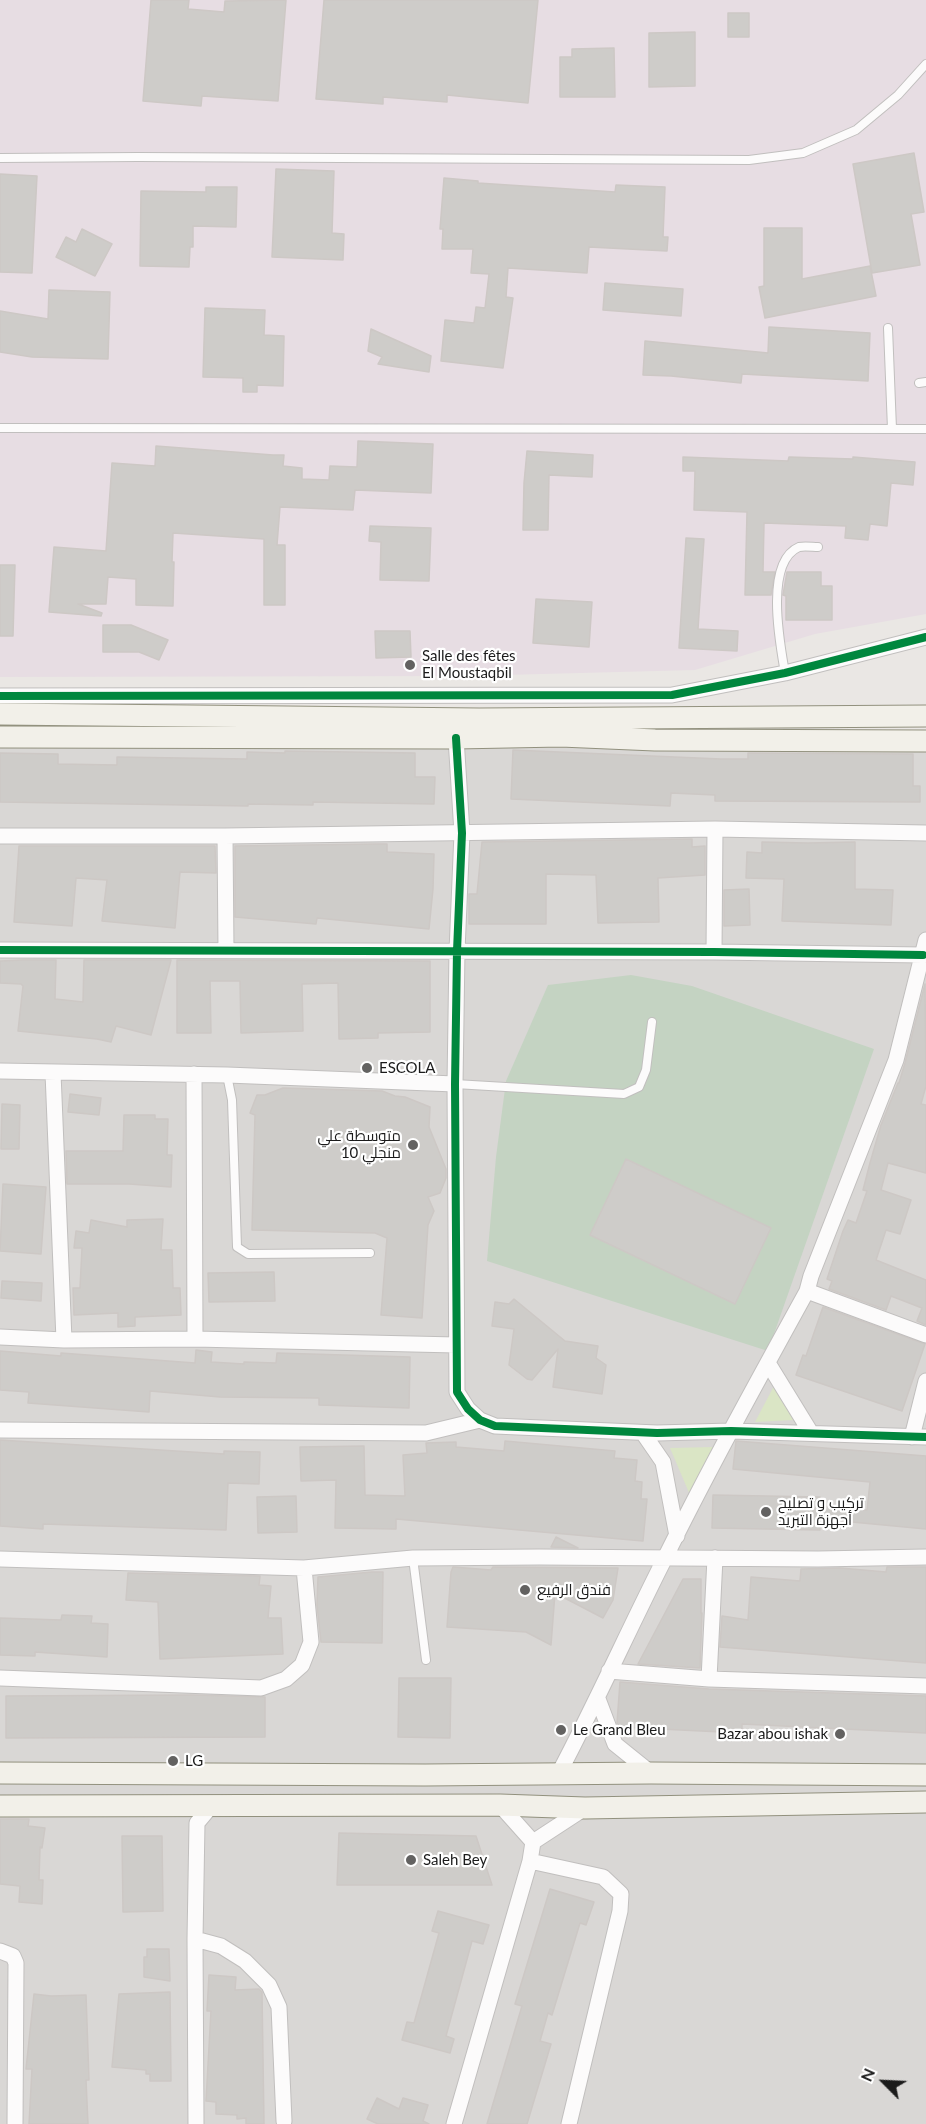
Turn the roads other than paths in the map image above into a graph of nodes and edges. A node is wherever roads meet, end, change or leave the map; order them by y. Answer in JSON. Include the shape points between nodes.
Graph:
{"nodes":[{"id":1,"x":926,"y":64,"type":"edge"},
{"id":2,"x":0,"y":158,"type":"edge"},
{"id":3,"x":888,"y":328,"type":"dead end"},
{"id":4,"x":0,"y":428,"type":"edge"},
{"id":5,"x":892,"y":429,"type":"junction"},
{"id":6,"x":926,"y":429,"type":"edge"},
{"id":7,"x":818,"y":547,"type":"dead end"},
{"id":8,"x":926,"y":637,"type":"edge"},
{"id":9,"x":785,"y":673,"type":"junction"},
{"id":10,"x":0,"y":696,"type":"edge"},
{"id":11,"x":0,"y":714,"type":"edge"},
{"id":12,"x":926,"y":717,"type":"edge"},
{"id":13,"x":0,"y":738,"type":"edge"},
{"id":14,"x":456,"y":738,"type":"junction"},
{"id":15,"x":926,"y":741,"type":"edge"},
{"id":16,"x":715,"y":830,"type":"junction"},
{"id":17,"x":462,"y":833,"type":"junction"},
{"id":18,"x":926,"y":833,"type":"edge"},
{"id":19,"x":0,"y":836,"type":"edge"},
{"id":20,"x":225,"y":836,"type":"junction"},
{"id":21,"x":924,"y":947,"type":"edge"},
{"id":22,"x":0,"y":950,"type":"edge"},
{"id":23,"x":226,"y":950,"type":"junction"},
{"id":24,"x":457,"y":951,"type":"junction"},
{"id":25,"x":714,"y":952,"type":"junction"},
{"id":26,"x":652,"y":1022,"type":"dead end"},
{"id":27,"x":0,"y":1071,"type":"edge"},
{"id":28,"x":53,"y":1073,"type":"junction"},
{"id":29,"x":194,"y":1074,"type":"junction"},
{"id":30,"x":227,"y":1075,"type":"junction"},
{"id":31,"x":455,"y":1084,"type":"junction"},
{"id":32,"x":370,"y":1252,"type":"dead end"},
{"id":33,"x":807,"y":1291,"type":"junction"},
{"id":34,"x":926,"y":1335,"type":"edge"},
{"id":35,"x":0,"y":1337,"type":"edge"},
{"id":36,"x":195,"y":1339,"type":"junction"},
{"id":37,"x":64,"y":1340,"type":"junction"},
{"id":38,"x":456,"y":1345,"type":"junction"},
{"id":39,"x":768,"y":1363,"type":"junction"},
{"id":40,"x":926,"y":1381,"type":"edge"},
{"id":41,"x":480,"y":1420,"type":"junction"},
{"id":42,"x":0,"y":1430,"type":"edge"},
{"id":43,"x":731,"y":1431,"type":"junction"},
{"id":44,"x":643,"y":1432,"type":"junction"},
{"id":45,"x":812,"y":1433,"type":"junction"},
{"id":46,"x":919,"y":1437,"type":"edge"},
{"id":47,"x":677,"y":1536,"type":"junction"},
{"id":48,"x":665,"y":1557,"type":"junction"},
{"id":49,"x":926,"y":1557,"type":"edge"},
{"id":50,"x":413,"y":1558,"type":"junction"},
{"id":51,"x":715,"y":1558,"type":"junction"},
{"id":52,"x":0,"y":1559,"type":"edge"},
{"id":53,"x":304,"y":1568,"type":"junction"},
{"id":54,"x":426,"y":1660,"type":"dead end"},
{"id":55,"x":609,"y":1671,"type":"junction"},
{"id":56,"x":0,"y":1678,"type":"edge"},
{"id":57,"x":709,"y":1678,"type":"junction"},
{"id":58,"x":926,"y":1686,"type":"edge"},
{"id":59,"x":598,"y":1699,"type":"junction"},
{"id":60,"x":0,"y":1773,"type":"edge"},
{"id":61,"x":559,"y":1773,"type":"junction"},
{"id":62,"x":651,"y":1773,"type":"junction"},
{"id":63,"x":926,"y":1775,"type":"edge"},
{"id":64,"x":926,"y":1802,"type":"edge"},
{"id":65,"x":176,"y":1805,"type":"junction"},
{"id":66,"x":212,"y":1805,"type":"junction"},
{"id":67,"x":500,"y":1805,"type":"junction"},
{"id":68,"x":0,"y":1806,"type":"edge"},
{"id":69,"x":585,"y":1808,"type":"junction"},
{"id":70,"x":197,"y":1823,"type":"junction"},
{"id":71,"x":533,"y":1842,"type":"junction"},
{"id":72,"x":530,"y":1861,"type":"junction"},
{"id":73,"x":195,"y":1939,"type":"junction"},
{"id":74,"x":0,"y":1951,"type":"edge"},
{"id":75,"x":284,"y":2121,"type":"dead end"},
{"id":76,"x":15,"y":2124,"type":"edge"},
{"id":77,"x":196,"y":2124,"type":"edge"},
{"id":78,"x":454,"y":2124,"type":"edge"},
{"id":79,"x":569,"y":2124,"type":"edge"}],
"edges":[{"from":1,"to":2,"type":"lane","via":[[856,130],[803,153],[749,160]]},
{"from":3,"to":5,"type":"lane"},
{"from":4,"to":5,"type":"lane"},
{"from":5,"to":6,"type":"lane"},
{"from":7,"to":9,"type":"lane","via":[[800,547],[785,560],[778,576],[778,633]]},
{"from":8,"to":9,"type":"street"},
{"from":9,"to":10,"type":"street","via":[[682,694],[636,697]]},
{"from":11,"to":12,"type":"main road","via":[[478,719]]},
{"from":13,"to":14,"type":"main road"},
{"from":14,"to":15,"type":"main road"},
{"from":14,"to":17,"type":"street"},
{"from":16,"to":17,"type":"street"},
{"from":16,"to":18,"type":"street"},
{"from":16,"to":25,"type":"street"},
{"from":17,"to":20,"type":"street"},
{"from":17,"to":24,"type":"street"},
{"from":19,"to":20,"type":"street"},
{"from":20,"to":23,"type":"street"},
{"from":21,"to":25,"type":"street"},
{"from":21,"to":33,"type":"street","via":[[896,1060]]},
{"from":22,"to":23,"type":"street"},
{"from":23,"to":24,"type":"street"},
{"from":24,"to":25,"type":"street"},
{"from":24,"to":31,"type":"street"},
{"from":26,"to":31,"type":"lane","via":[[643,1078],[639,1087],[624,1094]]},
{"from":27,"to":28,"type":"street"},
{"from":28,"to":29,"type":"street"},
{"from":28,"to":37,"type":"street"},
{"from":29,"to":30,"type":"street"},
{"from":29,"to":36,"type":"street"},
{"from":30,"to":31,"type":"street"},
{"from":30,"to":32,"type":"lane","via":[[232,1100],[237,1247],[248,1254]]},
{"from":31,"to":38,"type":"street"},
{"from":33,"to":34,"type":"street"},
{"from":33,"to":39,"type":"street"},
{"from":35,"to":37,"type":"street"},
{"from":36,"to":37,"type":"street"},
{"from":36,"to":38,"type":"street"},
{"from":38,"to":41,"type":"street","via":[[457,1392]]},
{"from":39,"to":43,"type":"street"},
{"from":39,"to":45,"type":"street"},
{"from":40,"to":46,"type":"street"},
{"from":41,"to":42,"type":"street","via":[[426,1433]]},
{"from":41,"to":44,"type":"street","via":[[495,1426]]},
{"from":43,"to":44,"type":"street"},
{"from":43,"to":45,"type":"street"},
{"from":43,"to":47,"type":"street"},
{"from":44,"to":47,"type":"street","via":[[663,1462]]},
{"from":45,"to":46,"type":"street"},
{"from":47,"to":48,"type":"street"},
{"from":48,"to":50,"type":"street"},
{"from":48,"to":51,"type":"street"},
{"from":48,"to":55,"type":"street"},
{"from":49,"to":51,"type":"street"},
{"from":50,"to":53,"type":"street"},
{"from":50,"to":54,"type":"lane"},
{"from":51,"to":57,"type":"street"},
{"from":52,"to":53,"type":"street"},
{"from":53,"to":56,"type":"street","via":[[311,1642],[302,1665],[286,1680],[261,1688]]},
{"from":55,"to":57,"type":"street"},
{"from":55,"to":59,"type":"street"},
{"from":57,"to":58,"type":"street"},
{"from":59,"to":61,"type":"street"},
{"from":59,"to":62,"type":"street","via":[[615,1744]]},
{"from":60,"to":61,"type":"main road"},
{"from":61,"to":62,"type":"main road"},
{"from":62,"to":63,"type":"main road"},
{"from":64,"to":69,"type":"main road"},
{"from":65,"to":66,"type":"main road"},
{"from":65,"to":68,"type":"main road"},
{"from":65,"to":70,"type":"street"},
{"from":66,"to":67,"type":"main road"},
{"from":66,"to":70,"type":"street"},
{"from":67,"to":69,"type":"main road"},
{"from":67,"to":71,"type":"street"},
{"from":69,"to":71,"type":"street"},
{"from":70,"to":73,"type":"street"},
{"from":71,"to":72,"type":"street"},
{"from":72,"to":78,"type":"street"},
{"from":72,"to":79,"type":"street","via":[[603,1877],[621,1894]]},
{"from":73,"to":75,"type":"street","via":[[221,1946],[245,1961],[269,1986],[279,2007]]},
{"from":73,"to":77,"type":"street"},
{"from":74,"to":76,"type":"street","via":[[13,1956],[16,1963]]}]}
